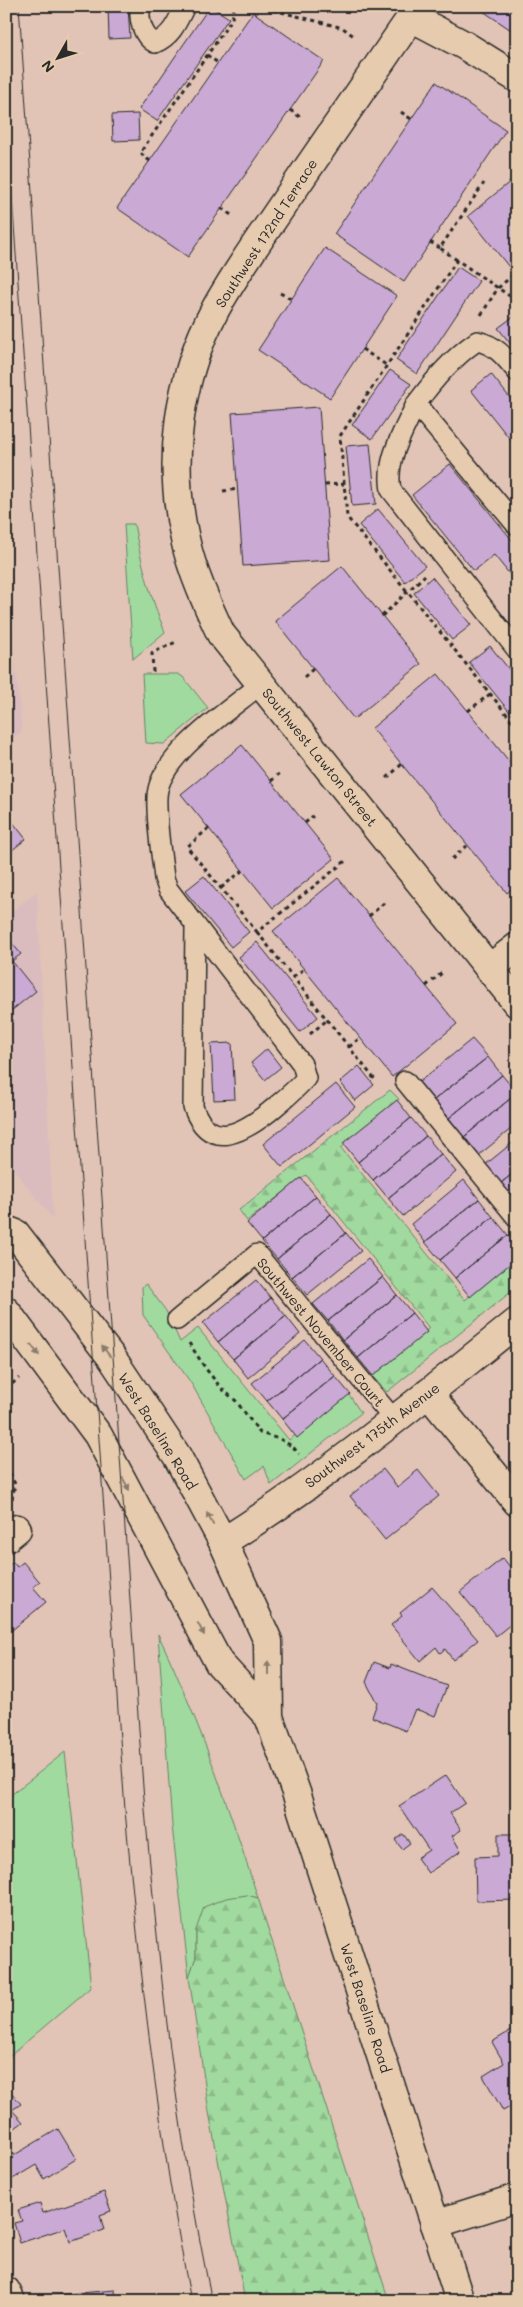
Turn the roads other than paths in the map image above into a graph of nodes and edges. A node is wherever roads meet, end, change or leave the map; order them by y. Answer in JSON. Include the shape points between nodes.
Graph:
{"nodes":[{"id":1,"x":140,"y":6,"type":"edge"},
{"id":2,"x":185,"y":6,"type":"edge"},
{"id":3,"x":414,"y":10,"type":"edge"},
{"id":4,"x":517,"y":78,"type":"edge"},
{"id":5,"x":517,"y":372,"type":"edge"},
{"id":6,"x":416,"y":404,"type":"junction"},
{"id":7,"x":176,"y":484,"type":"joint"},
{"id":8,"x":517,"y":526,"type":"edge"},
{"id":9,"x":517,"y":650,"type":"edge"},
{"id":10,"x":261,"y":684,"type":"junction"},
{"id":11,"x":195,"y":926,"type":"junction"},
{"id":12,"x":517,"y":947,"type":"edge"},
{"id":13,"x":490,"y":968,"type":"junction"},
{"id":14,"x":517,"y":1003,"type":"edge"},
{"id":15,"x":405,"y":1081,"type":"dead end"},
{"id":16,"x":517,"y":1218,"type":"edge"},
{"id":17,"x":6,"y":1230,"type":"edge"},
{"id":18,"x":6,"y":1311,"type":"edge"},
{"id":19,"x":176,"y":1320,"type":"road end"},
{"id":20,"x":517,"y":1322,"type":"edge"},
{"id":21,"x":428,"y":1393,"type":"junction"},
{"id":22,"x":395,"y":1421,"type":"junction"},
{"id":23,"x":517,"y":1502,"type":"edge"},
{"id":24,"x":223,"y":1542,"type":"junction"},
{"id":25,"x":268,"y":1717,"type":"junction"},
{"id":26,"x":517,"y":2198,"type":"edge"},
{"id":27,"x":435,"y":2224,"type":"junction"},
{"id":28,"x":6,"y":2291,"type":"edge"},
{"id":29,"x":11,"y":2301,"type":"edge"},
{"id":30,"x":460,"y":2301,"type":"edge"}],
"edges":[{"from":1,"to":2,"type":"lane","via":[[143,30],[155,43],[165,39],[174,28]]},
{"from":3,"to":4,"type":"street"},
{"from":3,"to":7,"type":"street","name":"Southwest 172nd Terrace","via":[[216,308],[187,375],[178,431]]},
{"from":5,"to":6,"type":"lane","via":[[502,354],[489,344],[477,341],[461,351],[434,378]]},
{"from":6,"to":8,"type":"lane"},
{"from":6,"to":9,"type":"lane","via":[[394,452],[389,478],[391,490]]},
{"from":7,"to":10,"type":"street","name":"Southwest Lawton Street","via":[[185,540],[201,590],[221,634]]},
{"from":10,"to":11,"type":"lane","via":[[178,753],[160,779],[156,796],[164,878],[168,889]]},
{"from":10,"to":13,"type":"street","name":"Southwest Lawton Street"},
{"from":11,"to":11,"type":"lane","via":[[302,1064],[306,1078],[248,1129],[233,1134],[217,1134],[205,1128],[193,1107]]},
{"from":12,"to":13,"type":"street"},
{"from":13,"to":14,"type":"street","name":"Southwest Lawton Street"},
{"from":15,"to":16,"type":"lane"},
{"from":24,"to":17,"type":"street","name":"West Baseline Road","one_way":true,"via":[[176,1456],[112,1358],[16,1234]]},
{"from":18,"to":25,"type":"street","name":"West Baseline Road","one_way":true,"via":[[98,1435],[219,1663]]},
{"from":19,"to":22,"type":"lane","name":"Southwest November Court","via":[[257,1254]]},
{"from":20,"to":21,"type":"street","name":"Southwest 175th Avenue"},
{"from":21,"to":22,"type":"street","name":"Southwest 175th Avenue"},
{"from":21,"to":23,"type":"street"},
{"from":22,"to":24,"type":"street","name":"Southwest 175th Avenue"},
{"from":25,"to":24,"type":"street","name":"West Baseline Road","one_way":true,"via":[[268,1641]]},
{"from":25,"to":27,"type":"street","name":"West Baseline Road","via":[[297,1795]]},
{"from":26,"to":27,"type":"street"},
{"from":27,"to":30,"type":"street","name":"West Baseline Road"},
{"from":28,"to":29,"type":"street"}]}
